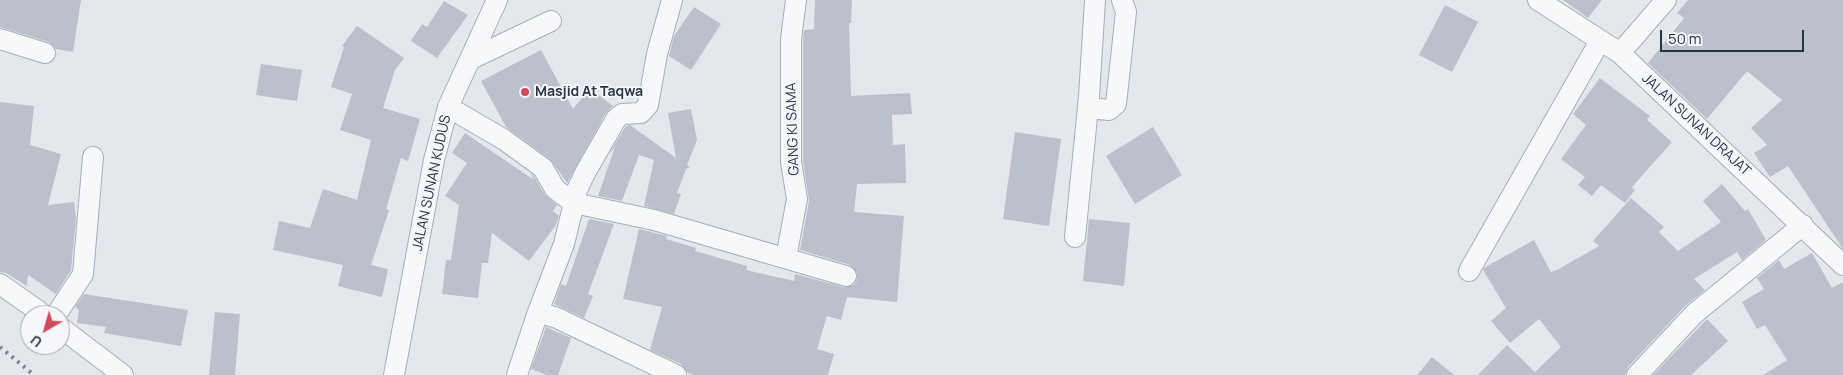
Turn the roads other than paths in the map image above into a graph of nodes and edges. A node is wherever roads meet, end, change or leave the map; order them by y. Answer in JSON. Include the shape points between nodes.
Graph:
{"nodes":[{"id":1,"x":497,"y":0,"type":"edge"},
{"id":2,"x":672,"y":0,"type":"edge"},
{"id":3,"x":796,"y":0,"type":"edge"},
{"id":4,"x":1094,"y":0,"type":"edge"},
{"id":5,"x":1122,"y":0,"type":"edge"},
{"id":6,"x":1538,"y":0,"type":"edge"},
{"id":7,"x":1666,"y":0,"type":"edge"},
{"id":8,"x":551,"y":21,"type":"dead end"},
{"id":9,"x":0,"y":39,"type":"edge"},
{"id":10,"x":1600,"y":41,"type":"junction"},
{"id":11,"x":45,"y":53,"type":"dead end"},
{"id":12,"x":1620,"y":53,"type":"junction"},
{"id":13,"x":473,"y":58,"type":"junction"},
{"id":14,"x":448,"y":108,"type":"junction"},
{"id":15,"x":1088,"y":108,"type":"junction"},
{"id":16,"x":93,"y":157,"type":"dead end"},
{"id":17,"x":574,"y":203,"type":"junction"},
{"id":18,"x":1803,"y":225,"type":"junction"},
{"id":19,"x":1075,"y":237,"type":"dead end"},
{"id":20,"x":786,"y":258,"type":"junction"},
{"id":21,"x":1843,"y":265,"type":"edge"},
{"id":22,"x":1469,"y":271,"type":"dead end"},
{"id":23,"x":846,"y":276,"type":"dead end"},
{"id":24,"x":0,"y":284,"type":"edge"},
{"id":25,"x":30,"y":305,"type":"edge"},
{"id":26,"x":63,"y":305,"type":"edge"},
{"id":27,"x":538,"y":312,"type":"junction"},
{"id":28,"x":70,"y":335,"type":"edge"},
{"id":29,"x":123,"y":375,"type":"edge"},
{"id":30,"x":394,"y":375,"type":"edge"},
{"id":31,"x":517,"y":375,"type":"edge"},
{"id":32,"x":676,"y":375,"type":"edge"},
{"id":33,"x":1637,"y":375,"type":"edge"}],
"edges":[{"from":1,"to":13,"type":"street","name":"JALAN SUNAN KUDUS"},
{"from":2,"to":17,"type":"street","via":[[648,105],[641,114],[622,114],[616,120],[585,172]]},
{"from":3,"to":20,"type":"street","name":"GANG KI SAMA","via":[[791,39],[791,162],[797,199]]},
{"from":4,"to":15,"type":"street"},
{"from":5,"to":15,"type":"street","via":[[1126,12],[1116,104],[1109,110]]},
{"from":6,"to":10,"type":"street","name":"JALAN SUNAN DRAJAT"},
{"from":7,"to":12,"type":"street"},
{"from":8,"to":13,"type":"street"},
{"from":9,"to":11,"type":"street"},
{"from":10,"to":12,"type":"street","name":"JALAN SUNAN DRAJAT"},
{"from":10,"to":22,"type":"street"},
{"from":12,"to":18,"type":"street","name":"JALAN SUNAN DRAJAT"},
{"from":13,"to":14,"type":"street","name":"JALAN SUNAN KUDUS"},
{"from":14,"to":17,"type":"street","via":[[503,138],[544,168],[555,189]]},
{"from":14,"to":30,"type":"street","name":"JALAN SUNAN KUDUS","via":[[434,160]]},
{"from":15,"to":19,"type":"street"},
{"from":16,"to":26,"type":"street","via":[[84,274]]},
{"from":17,"to":20,"type":"street","via":[[654,220]]},
{"from":17,"to":27,"type":"street","via":[[564,244]]},
{"from":18,"to":21,"type":"street","name":"JALAN SUNAN DRAJAT"},
{"from":18,"to":33,"type":"street","via":[[1694,314]]},
{"from":20,"to":23,"type":"street"},
{"from":24,"to":25,"type":"street"},
{"from":27,"to":31,"type":"street"},
{"from":27,"to":32,"type":"street"},
{"from":28,"to":29,"type":"street"}]}
